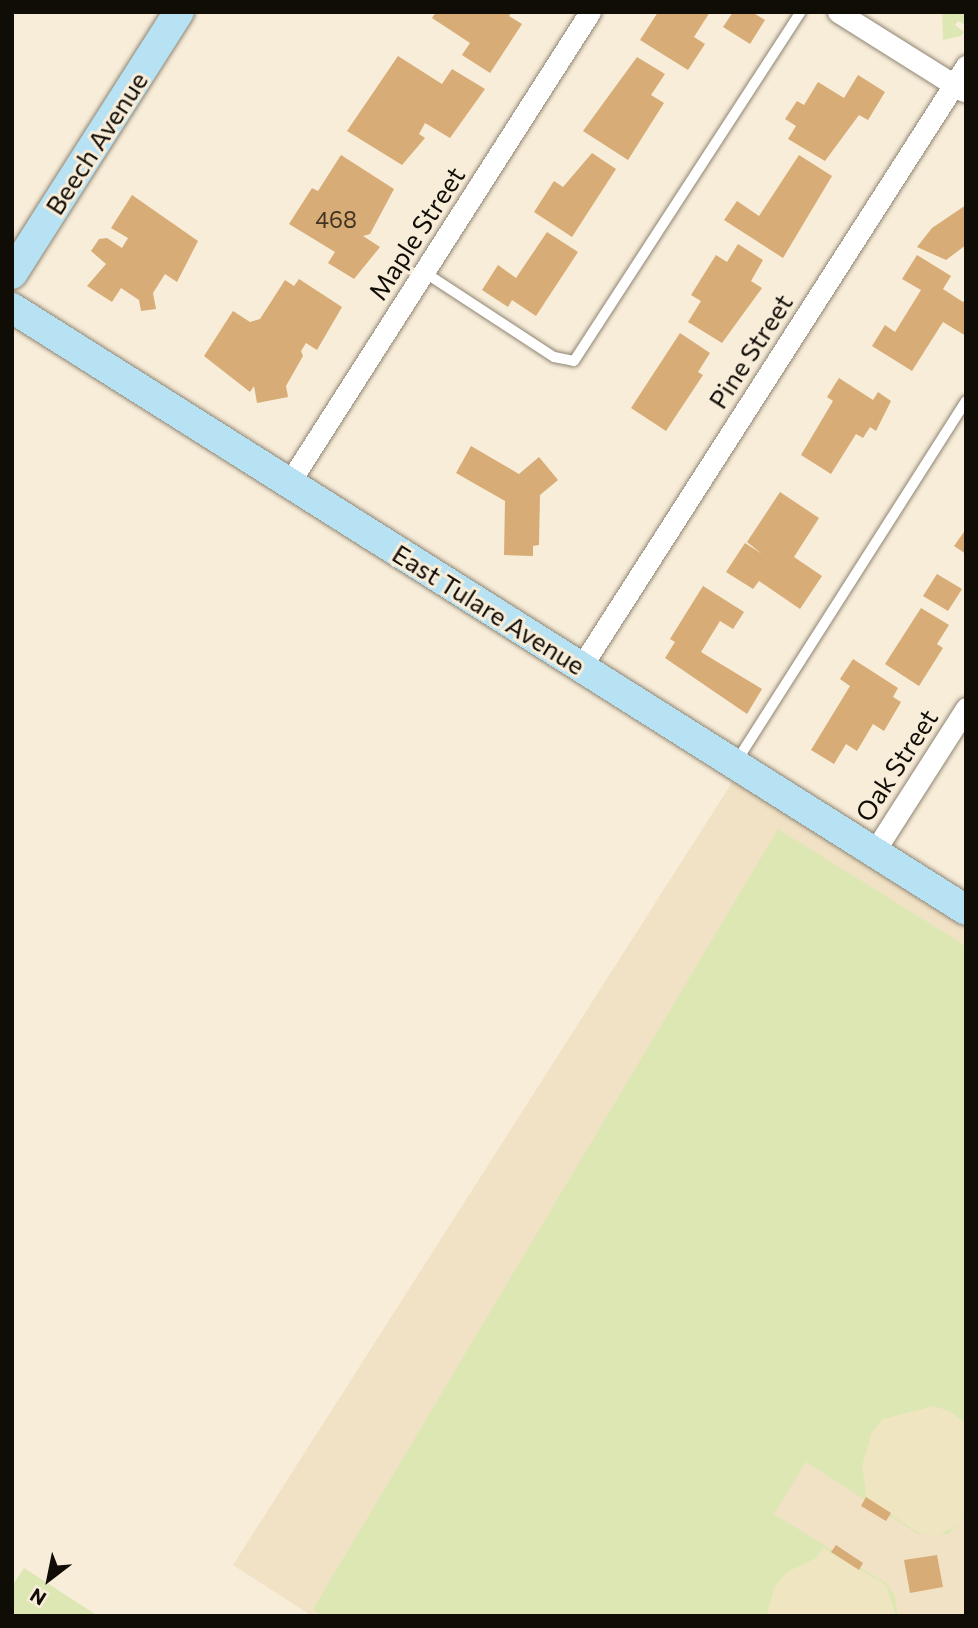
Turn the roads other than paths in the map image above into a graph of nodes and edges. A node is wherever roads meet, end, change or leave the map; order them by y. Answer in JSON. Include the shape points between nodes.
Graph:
{"nodes":[{"id":1,"x":180,"y":12,"type":"edge"},
{"id":2,"x":590,"y":12,"type":"edge"},
{"id":3,"x":801,"y":12,"type":"edge"},
{"id":4,"x":838,"y":12,"type":"edge"},
{"id":5,"x":966,"y":66,"type":"edge"},
{"id":6,"x":960,"y":89,"type":"edge"},
{"id":7,"x":424,"y":272,"type":"junction"},
{"id":8,"x":12,"y":274,"type":"edge"},
{"id":9,"x":12,"y":308,"type":"edge"},
{"id":10,"x":966,"y":401,"type":"edge"},
{"id":11,"x":289,"y":483,"type":"junction"},
{"id":12,"x":581,"y":667,"type":"junction"},
{"id":13,"x":966,"y":708,"type":"edge"},
{"id":14,"x":734,"y":764,"type":"junction"},
{"id":15,"x":874,"y":852,"type":"junction"},
{"id":16,"x":966,"y":910,"type":"edge"}],
"edges":[{"from":1,"to":8,"type":"street","name":"Beech Avenue"},
{"from":2,"to":7,"type":"street","name":"Maple Street"},
{"from":3,"to":7,"type":"lane","via":[[574,361],[554,357]]},
{"from":4,"to":6,"type":"street"},
{"from":5,"to":6,"type":"street","name":"Pine Street"},
{"from":6,"to":12,"type":"street","name":"Pine Street"},
{"from":7,"to":11,"type":"street","name":"Maple Street"},
{"from":9,"to":11,"type":"street","name":"East Tulare Avenue"},
{"from":10,"to":14,"type":"lane"},
{"from":11,"to":12,"type":"street","name":"East Tulare Avenue"},
{"from":12,"to":14,"type":"street","name":"East Tulare Avenue"},
{"from":13,"to":15,"type":"street","name":"Oak Street"},
{"from":14,"to":15,"type":"street","name":"East Tulare Avenue"},
{"from":15,"to":16,"type":"street","name":"East Tulare Avenue"}]}
